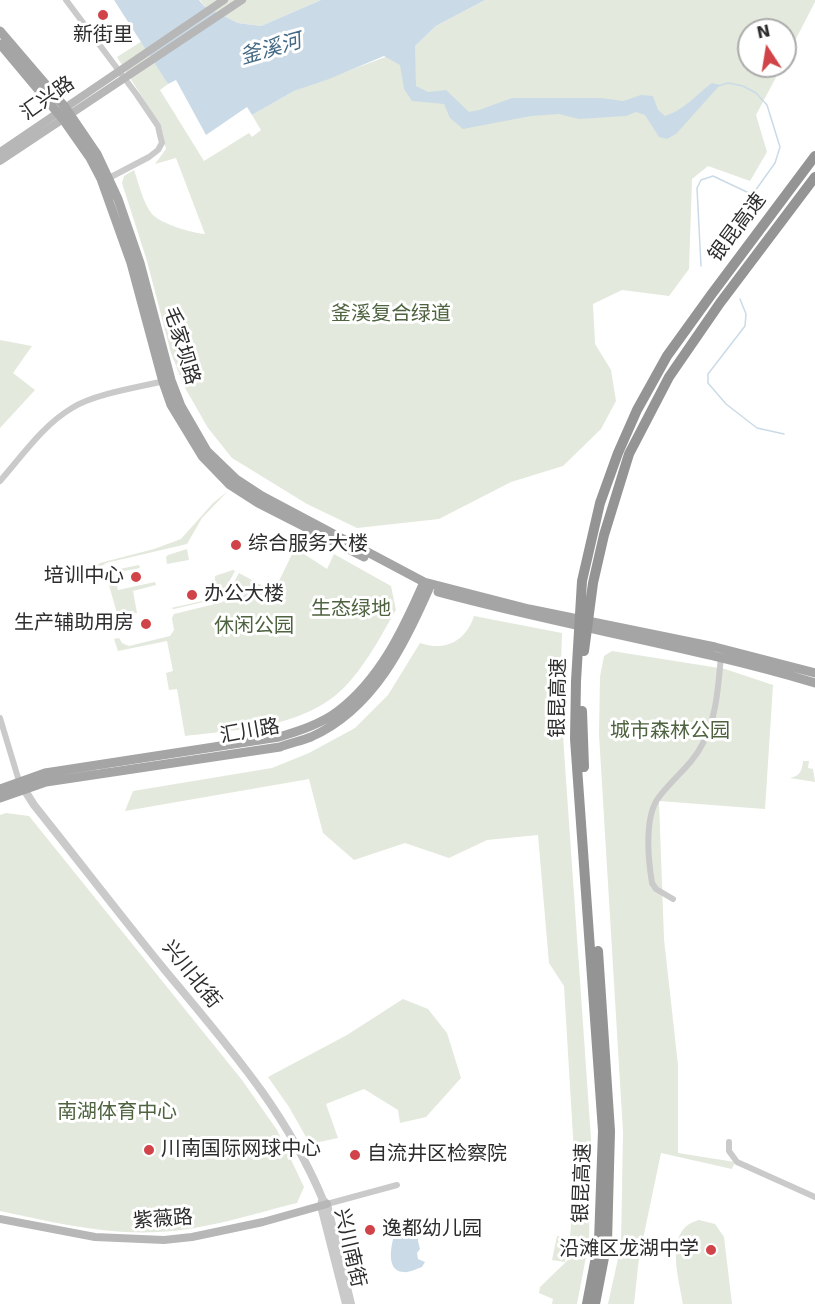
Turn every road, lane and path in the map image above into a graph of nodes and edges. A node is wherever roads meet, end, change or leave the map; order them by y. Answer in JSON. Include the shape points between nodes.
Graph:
{"nodes":[{"id":1,"x":66,"y":0,"type":"edge"},
{"id":2,"x":224,"y":0,"type":"edge"},
{"id":3,"x":242,"y":0,"type":"edge"},
{"id":4,"x":0,"y":32,"type":"edge"},
{"id":5,"x":0,"y":44,"type":"edge"},
{"id":6,"x":117,"y":77,"type":"junction"},
{"id":7,"x":63,"y":113,"type":"junction"},
{"id":8,"x":0,"y":152,"type":"edge"},
{"id":9,"x":815,"y":156,"type":"edge"},
{"id":10,"x":0,"y":161,"type":"edge"},
{"id":11,"x":815,"y":177,"type":"edge"},
{"id":12,"x":109,"y":178,"type":"junction"},
{"id":13,"x":167,"y":381,"type":"junction"},
{"id":14,"x":0,"y":481,"type":"edge"},
{"id":15,"x":427,"y":586,"type":"junction"},
{"id":16,"x":583,"y":640,"type":"junction"},
{"id":17,"x":721,"y":657,"type":"junction"},
{"id":18,"x":815,"y":673,"type":"edge"},
{"id":19,"x":815,"y":683,"type":"edge"},
{"id":20,"x":0,"y":718,"type":"edge"},
{"id":21,"x":21,"y":785,"type":"junction"},
{"id":22,"x":0,"y":789,"type":"edge"},
{"id":23,"x":0,"y":798,"type":"edge"},
{"id":24,"x":673,"y":899,"type":"dead end"},
{"id":25,"x":729,"y":1142,"type":"dead end"},
{"id":26,"x":398,"y":1185,"type":"dead end"},
{"id":27,"x":815,"y":1197,"type":"edge"},
{"id":28,"x":324,"y":1203,"type":"junction"},
{"id":29,"x":0,"y":1219,"type":"edge"},
{"id":30,"x":346,"y":1304,"type":"edge"},
{"id":31,"x":351,"y":1304,"type":"edge"},
{"id":32,"x":587,"y":1304,"type":"edge"},
{"id":33,"x":595,"y":1304,"type":"edge"}],
"edges":[{"from":1,"to":12,"type":"street","via":[[158,126],[162,143],[158,150]]},
{"from":2,"to":6,"type":"main road"},
{"from":3,"to":6,"type":"main road"},
{"from":4,"to":7,"type":"main road","name":"毛家坝路"},
{"from":5,"to":7,"type":"main road","name":"毛家坝路"},
{"from":6,"to":7,"type":"main road","name":"汇兴路"},
{"from":7,"to":8,"type":"main road","name":"汇兴路"},
{"from":7,"to":10,"type":"main road"},
{"from":7,"to":12,"type":"main road","name":"毛家坝路","via":[[97,154]]},
{"from":7,"to":13,"type":"main road","name":"毛家坝路","via":[[101,179]]},
{"from":9,"to":16,"type":"highway","name":"银昆高速","via":[[704,303],[637,410],[600,503],[582,581]]},
{"from":11,"to":16,"type":"highway","name":"银昆高速","via":[[669,377],[629,454],[604,535]]},
{"from":12,"to":13,"type":"main road","name":"毛家坝路","via":[[140,263]]},
{"from":13,"to":14,"type":"street","via":[[74,406],[57,417]]},
{"from":13,"to":15,"type":"main road","name":"毛家坝路","via":[[171,405],[202,456],[230,485],[258,503]]},
{"from":15,"to":17,"type":"main road","via":[[508,611]]},
{"from":15,"to":18,"type":"main road","via":[[715,647]]},
{"from":15,"to":21,"type":"main road","name":"汇川路","via":[[366,686],[336,712],[306,728],[279,737],[45,773]]},
{"from":16,"to":32,"type":"highway","name":"银昆高速","via":[[576,681],[575,739],[603,1131],[599,1241]]},
{"from":16,"to":33,"type":"highway","name":"银昆高速","via":[[584,759],[610,1131],[607,1242]]},
{"from":17,"to":19,"type":"main road"},
{"from":17,"to":24,"type":"street","via":[[712,724],[705,741],[652,808],[652,883]]},
{"from":20,"to":21,"type":"street"},
{"from":21,"to":22,"type":"main road","name":"汇川路"},
{"from":21,"to":23,"type":"main road","name":"汇川路"},
{"from":21,"to":28,"type":"street","name":"兴川北街","via":[[255,1079],[298,1147]]},
{"from":25,"to":27,"type":"street","via":[[736,1162]]},
{"from":26,"to":28,"type":"street"},
{"from":28,"to":29,"type":"main road","name":"紫薇路","via":[[253,1224],[164,1240],[95,1238]]},
{"from":28,"to":30,"type":"street","name":"兴川南街"},
{"from":28,"to":31,"type":"street","name":"兴川南街"}]}
